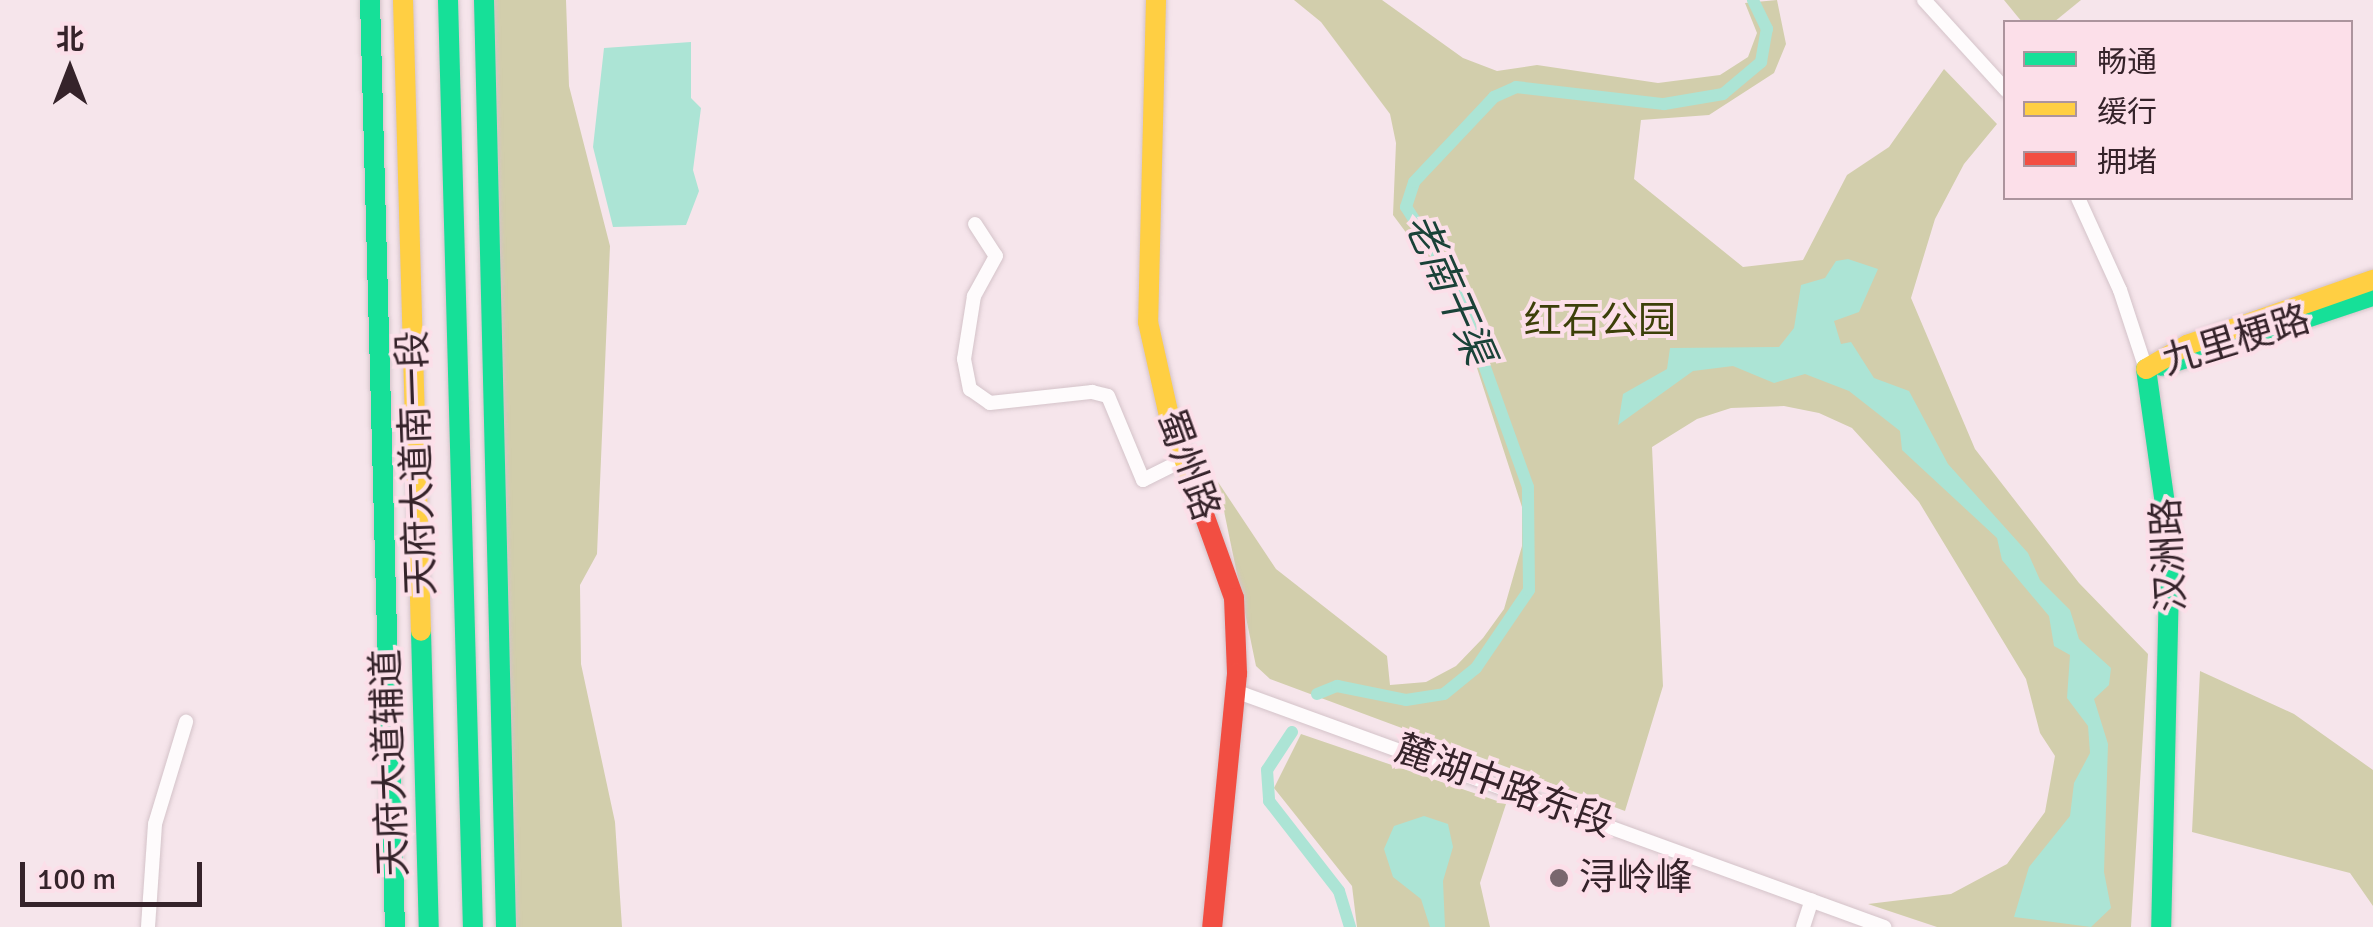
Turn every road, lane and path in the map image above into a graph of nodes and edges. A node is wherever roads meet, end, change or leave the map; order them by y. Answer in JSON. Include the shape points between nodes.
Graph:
{"nodes":[{"id":1,"x":370,"y":0,"type":"edge"},
{"id":2,"x":403,"y":0,"type":"edge"},
{"id":3,"x":448,"y":0,"type":"edge"},
{"id":4,"x":484,"y":0,"type":"edge"},
{"id":5,"x":1156,"y":0,"type":"edge"},
{"id":6,"x":1924,"y":0,"type":"edge"},
{"id":7,"x":2003,"y":87,"type":"edge"},
{"id":8,"x":2079,"y":200,"type":"edge"},
{"id":9,"x":975,"y":224,"type":"dead end"},
{"id":10,"x":2373,"y":280,"type":"edge"},
{"id":11,"x":2373,"y":296,"type":"edge"},
{"id":12,"x":2146,"y":369,"type":"junction"},
{"id":13,"x":1185,"y":459,"type":"junction"},
{"id":14,"x":1236,"y":691,"type":"junction"},
{"id":15,"x":186,"y":722,"type":"dead end"},
{"id":16,"x":1812,"y":900,"type":"junction"},
{"id":17,"x":148,"y":927,"type":"edge"},
{"id":18,"x":394,"y":927,"type":"edge"},
{"id":19,"x":429,"y":927,"type":"edge"},
{"id":20,"x":473,"y":927,"type":"edge"},
{"id":21,"x":506,"y":927,"type":"edge"},
{"id":22,"x":1212,"y":927,"type":"edge"},
{"id":23,"x":1803,"y":927,"type":"edge"},
{"id":24,"x":1884,"y":927,"type":"edge"},
{"id":25,"x":2161,"y":927,"type":"edge"}],
"edges":[{"from":1,"to":18,"type":"main road","name":"天府大道辅道"},
{"from":2,"to":19,"type":"main road","name":"天府大道南一段"},
{"from":3,"to":20,"type":"main road","name":"天府大道南一段"},
{"from":4,"to":21,"type":"main road"},
{"from":5,"to":13,"type":"main road","name":"蜀州路","via":[[1146,300],[1156,368]]},
{"from":6,"to":7,"type":"street"},
{"from":8,"to":12,"type":"street","name":"汉洲路","via":[[2106,254]]},
{"from":9,"to":13,"type":"street","via":[[996,256],[974,296],[968,325],[964,359],[970,389],[990,403],[1108,396],[1143,480]]},
{"from":10,"to":12,"type":"main road","name":"九里梗路","via":[[2187,345]]},
{"from":11,"to":12,"type":"main road","name":"九里梗路","via":[[2194,360]]},
{"from":12,"to":25,"type":"main road","name":"汉洲路","via":[[2164,469],[2170,558]]},
{"from":13,"to":14,"type":"main road","name":"蜀州路","via":[[1234,598]]},
{"from":14,"to":16,"type":"street","name":"麓湖中路东段"},
{"from":14,"to":22,"type":"main road","name":"蜀州路"},
{"from":15,"to":17,"type":"street","via":[[155,824]]},
{"from":16,"to":23,"type":"street"},
{"from":16,"to":24,"type":"street","name":"麓湖中路东段"}]}
